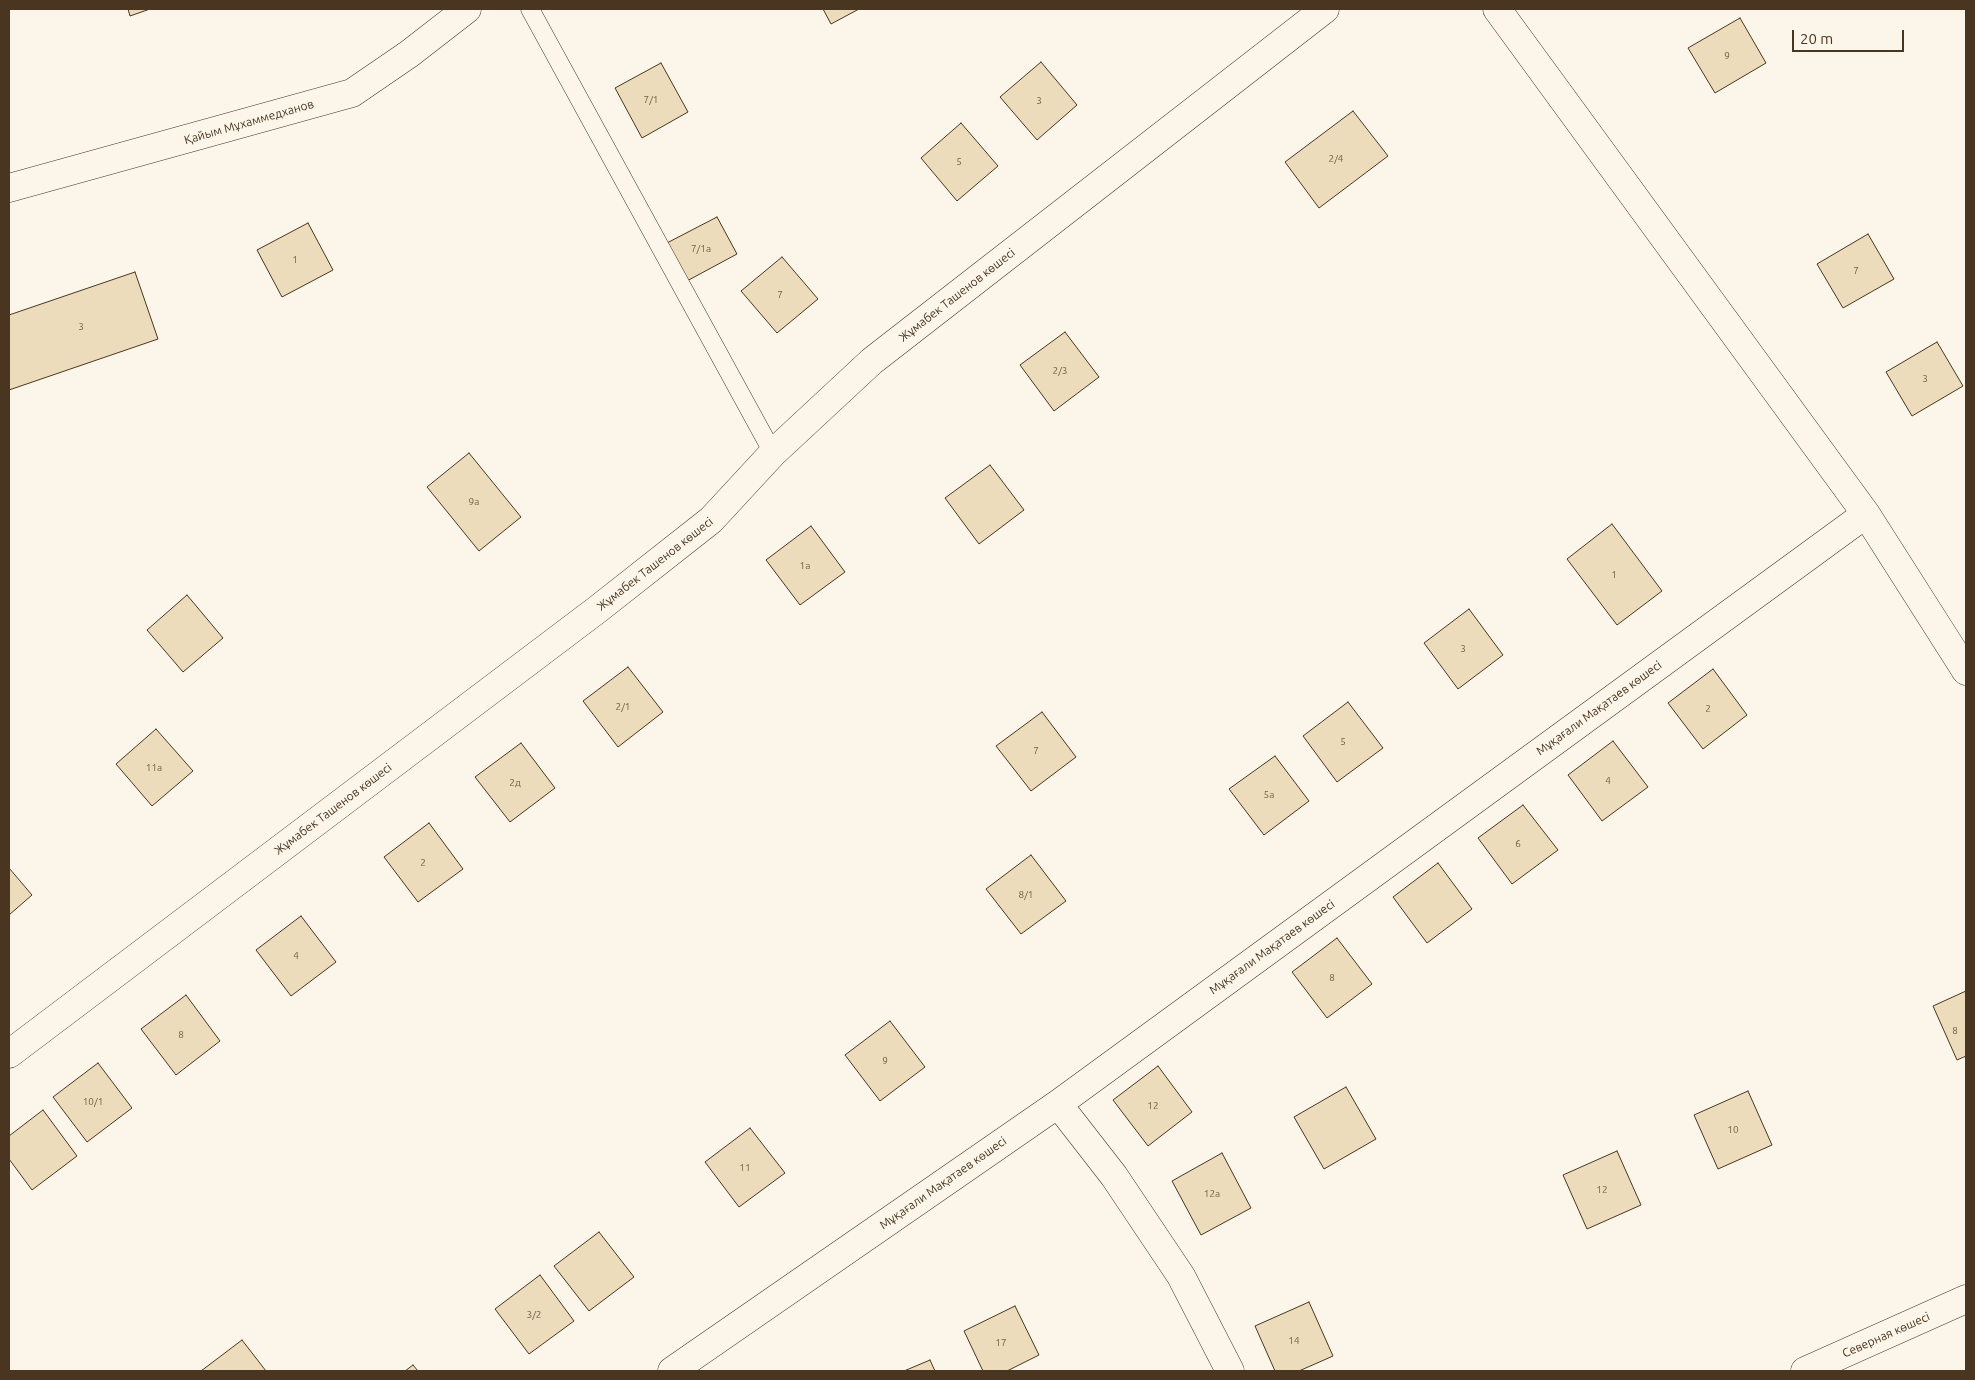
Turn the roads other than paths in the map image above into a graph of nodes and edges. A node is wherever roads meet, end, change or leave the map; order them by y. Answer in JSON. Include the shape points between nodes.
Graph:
{"nodes":[{"id":1,"x":467,"y":9,"type":"edge"},
{"id":2,"x":530,"y":9,"type":"edge"},
{"id":3,"x":1325,"y":9,"type":"edge"},
{"id":4,"x":1497,"y":9,"type":"edge"},
{"id":5,"x":9,"y":188,"type":"edge"},
{"id":6,"x":773,"y":453,"type":"junction"},
{"id":7,"x":1866,"y":514,"type":"junction"},
{"id":8,"x":1966,"y":671,"type":"edge"},
{"id":9,"x":9,"y":1054,"type":"edge"},
{"id":10,"x":1058,"y":1104,"type":"junction"},
{"id":11,"x":1966,"y":1299,"type":"edge"},
{"id":12,"x":672,"y":1371,"type":"edge"},
{"id":13,"x":1230,"y":1371,"type":"edge"},
{"id":14,"x":1805,"y":1371,"type":"edge"}],
"edges":[{"from":1,"to":5,"type":"street","name":"Қайым Мұхаммедханов","via":[[352,93]]},
{"from":2,"to":6,"type":"lane"},
{"from":3,"to":6,"type":"street","name":"Жұмабек Ташенов көшесі","via":[[872,361]]},
{"from":4,"to":7,"type":"street"},
{"from":6,"to":9,"type":"street","name":"Жұмабек Ташенов көшесі","via":[[711,520]]},
{"from":7,"to":8,"type":"street"},
{"from":7,"to":10,"type":"street","name":"Мұқағали Мақатаев көшесі"},
{"from":10,"to":12,"type":"street","name":"Мұқағали Мақатаев көшесі"},
{"from":10,"to":13,"type":"street","via":[[1114,1176],[1181,1276]]},
{"from":11,"to":14,"type":"street","name":"Северная көшесі"}]}
